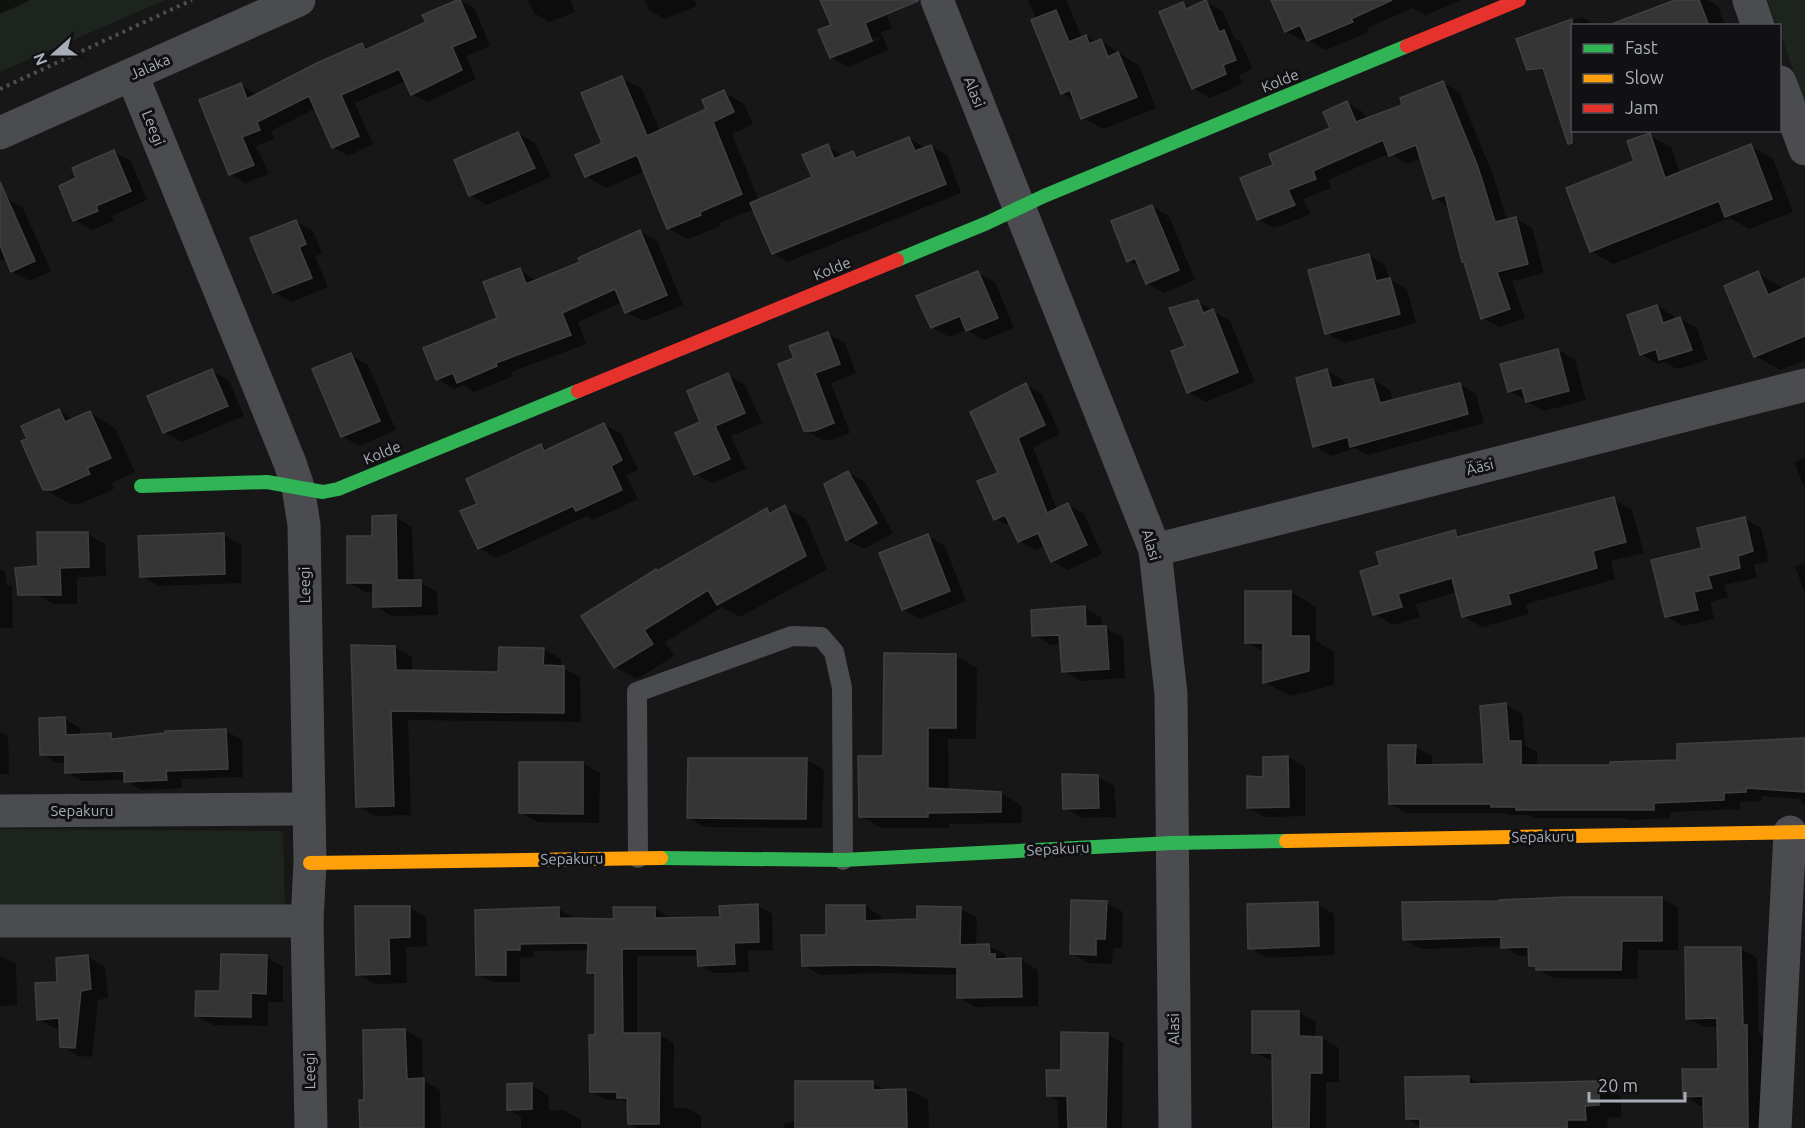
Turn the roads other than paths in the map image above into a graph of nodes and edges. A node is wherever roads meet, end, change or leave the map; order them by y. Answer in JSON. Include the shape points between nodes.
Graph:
{"nodes":[{"id":1,"x":299,"y":0,"type":"edge"},
{"id":2,"x":937,"y":0,"type":"edge"},
{"id":3,"x":1519,"y":0,"type":"edge"},
{"id":4,"x":1749,"y":0,"type":"edge"},
{"id":5,"x":1757,"y":24,"type":"edge"},
{"id":6,"x":132,"y":75,"type":"junction"},
{"id":7,"x":1781,"y":87,"type":"edge"},
{"id":8,"x":0,"y":133,"type":"edge"},
{"id":9,"x":1805,"y":149,"type":"edge"},
{"id":10,"x":1020,"y":207,"type":"junction"},
{"id":11,"x":1805,"y":385,"type":"edge"},
{"id":12,"x":141,"y":486,"type":"dead end"},
{"id":13,"x":298,"y":487,"type":"junction"},
{"id":14,"x":1155,"y":550,"type":"junction"},
{"id":15,"x":308,"y":809,"type":"junction"},
{"id":16,"x":0,"y":811,"type":"edge"},
{"id":17,"x":1797,"y":832,"type":"edge"},
{"id":18,"x":1172,"y":843,"type":"junction"},
{"id":19,"x":638,"y":858,"type":"junction"},
{"id":20,"x":843,"y":860,"type":"junction"},
{"id":21,"x":310,"y":863,"type":"junction"},
{"id":22,"x":0,"y":921,"type":"edge"},
{"id":23,"x":307,"y":921,"type":"junction"},
{"id":24,"x":311,"y":1128,"type":"edge"},
{"id":25,"x":1175,"y":1128,"type":"edge"},
{"id":26,"x":1775,"y":1128,"type":"edge"}],
"edges":[{"from":1,"to":6,"type":"street","name":"Jalaka"},
{"from":2,"to":10,"type":"street","name":"Alasi"},
{"from":3,"to":10,"type":"street","name":"Kolde"},
{"from":4,"to":5,"type":"street"},
{"from":6,"to":8,"type":"street","name":"Jalaka"},
{"from":6,"to":13,"type":"street","name":"Leegi"},
{"from":7,"to":9,"type":"street"},
{"from":10,"to":13,"type":"street","name":"Kolde","via":[[338,489],[322,492]]},
{"from":10,"to":14,"type":"street","name":"Alasi"},
{"from":11,"to":14,"type":"street","name":"Ääsi"},
{"from":12,"to":13,"type":"street","name":"Kolde","via":[[267,482]]},
{"from":13,"to":15,"type":"street","name":"Leegi","via":[[304,525]]},
{"from":14,"to":18,"type":"street","name":"Alasi","via":[[1171,694]]},
{"from":15,"to":16,"type":"street","name":"Sepakuru"},
{"from":15,"to":21,"type":"street","name":"Leegi"},
{"from":17,"to":18,"type":"street","name":"Sepakuru"},
{"from":17,"to":26,"type":"street"},
{"from":18,"to":20,"type":"street","name":"Sepakuru"},
{"from":18,"to":25,"type":"street","name":"Alasi"},
{"from":19,"to":20,"type":"street","name":"Sepakuru"},
{"from":19,"to":20,"type":"lane","via":[[637,692],[792,636],[821,637],[834,652],[842,688]]},
{"from":19,"to":21,"type":"street","name":"Sepakuru"},
{"from":21,"to":23,"type":"street","name":"Leegi"},
{"from":22,"to":23,"type":"street"},
{"from":23,"to":24,"type":"street","name":"Leegi"}]}
